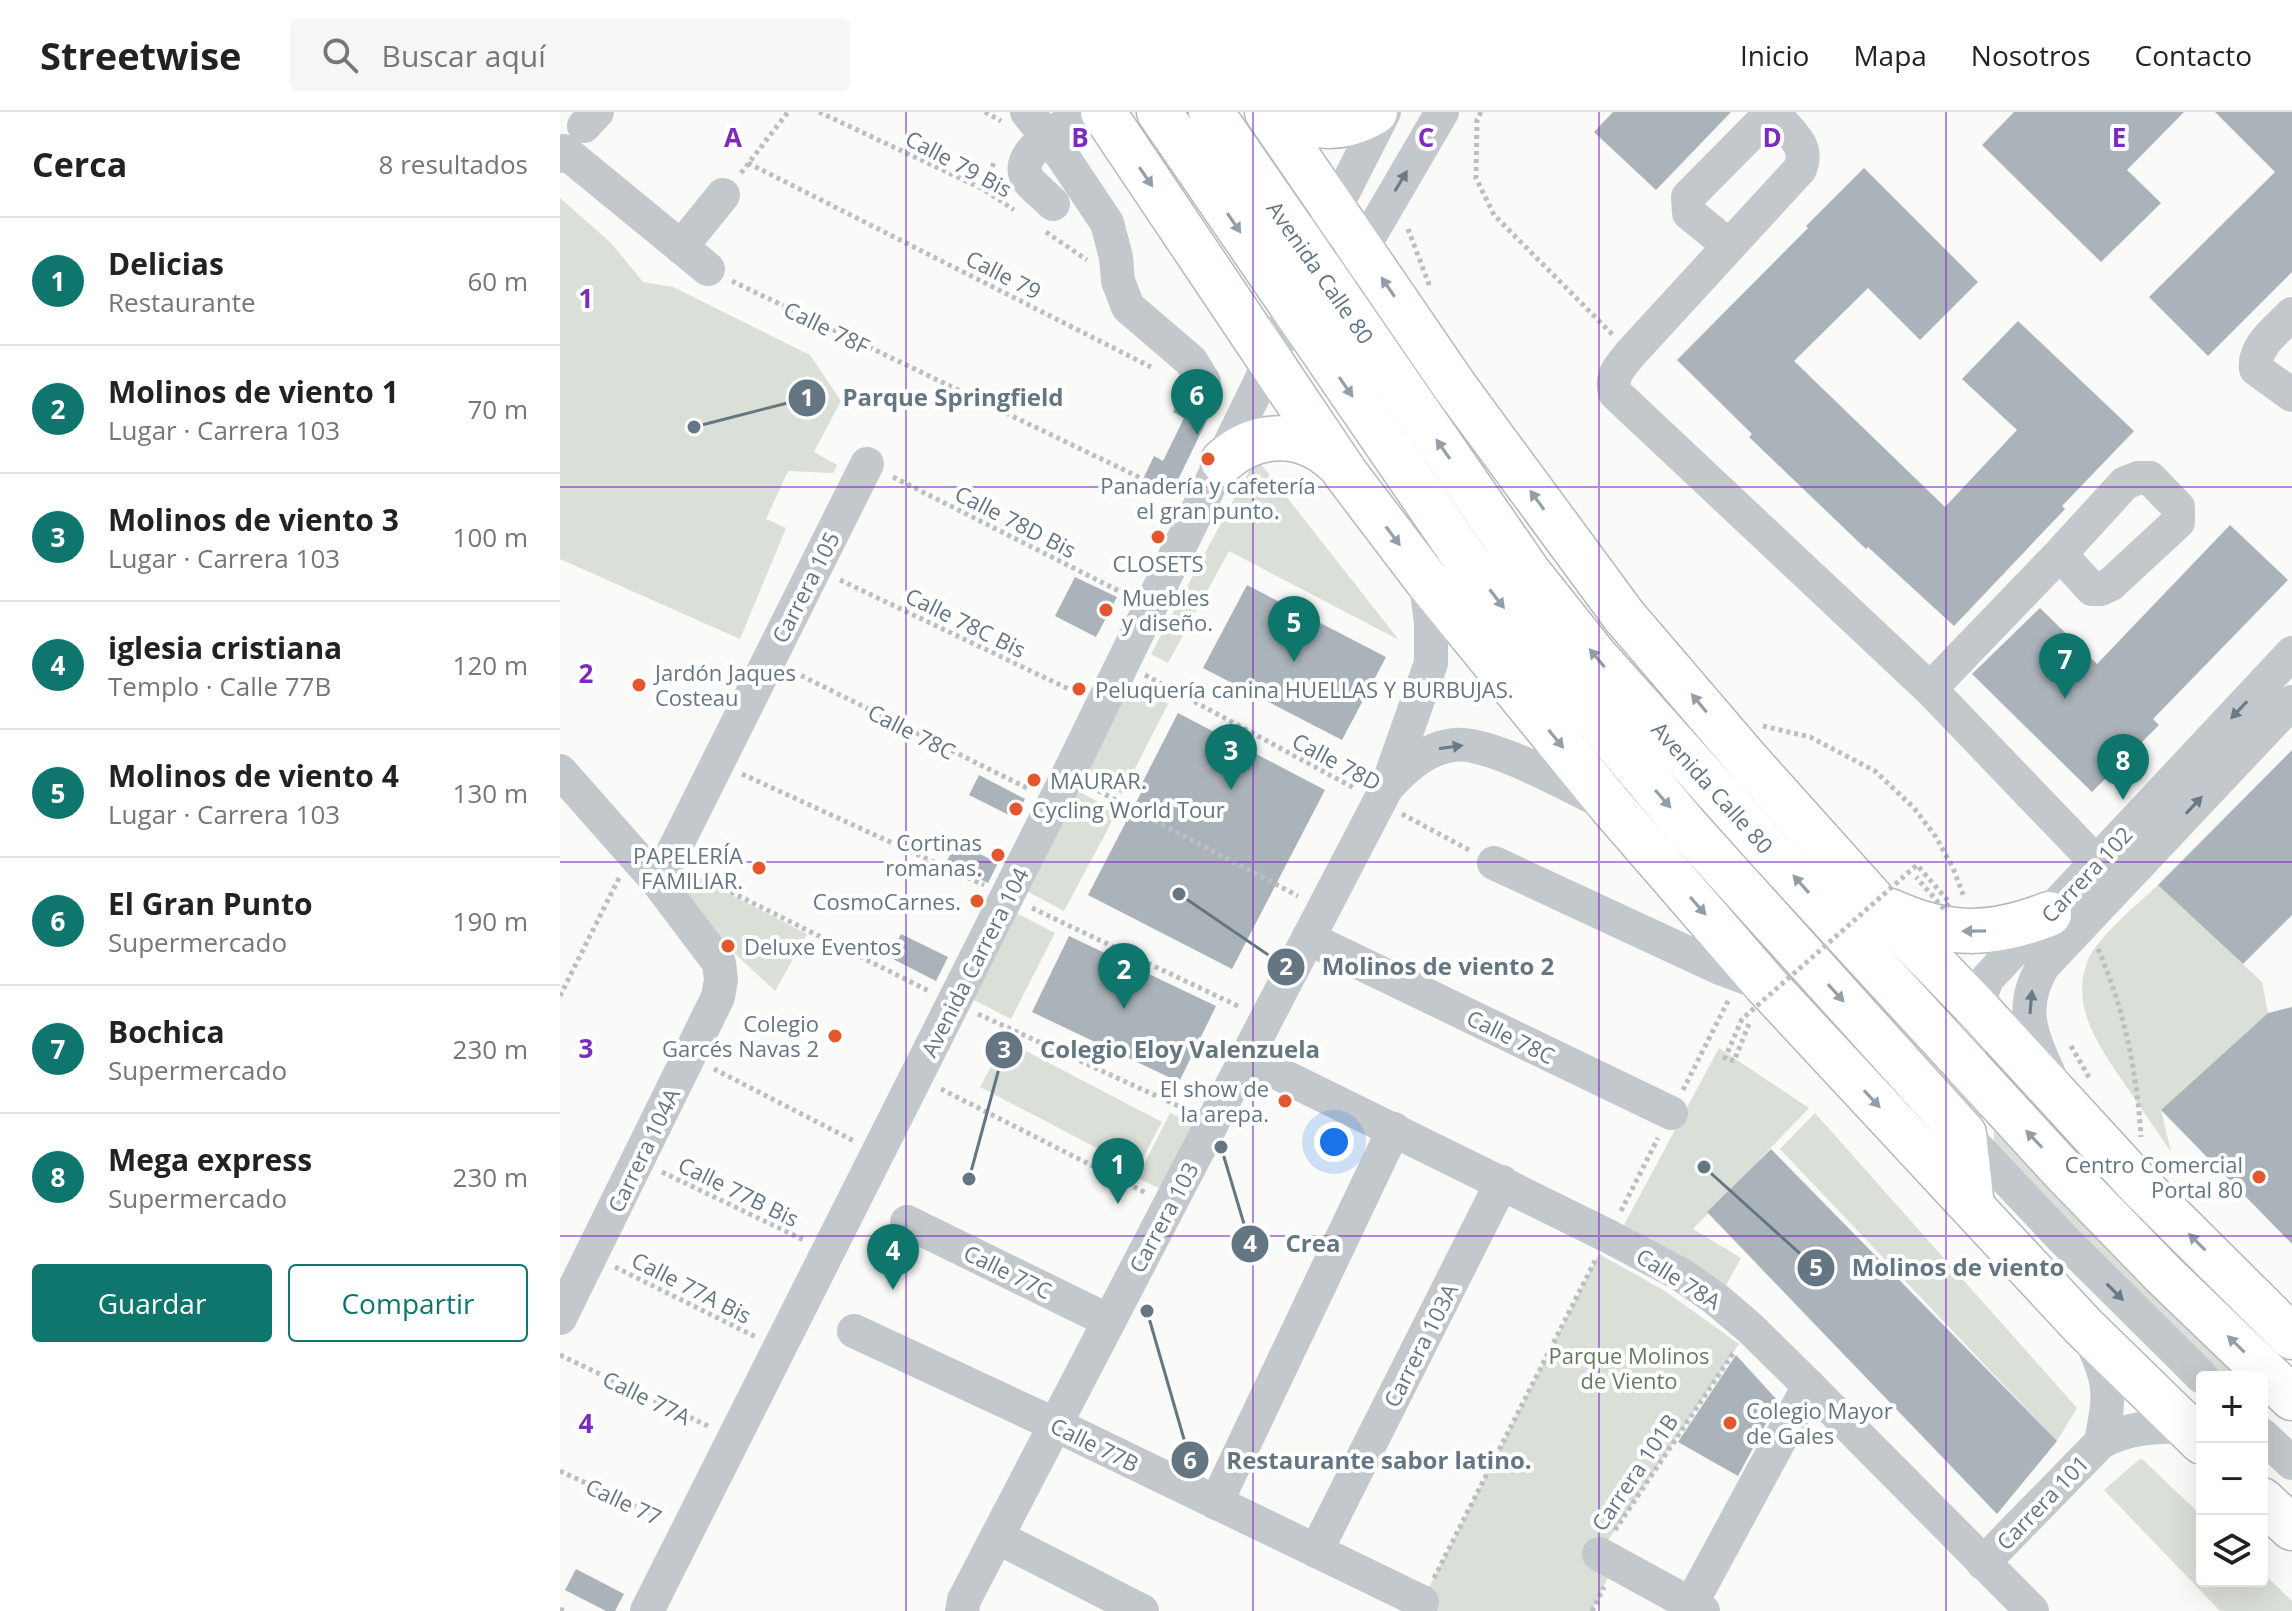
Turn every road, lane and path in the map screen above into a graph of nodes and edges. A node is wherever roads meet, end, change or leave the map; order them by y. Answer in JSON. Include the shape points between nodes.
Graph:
{"nodes":[{"id":1,"x":788,"y":112,"type":"edge"},
{"id":2,"x":819,"y":112,"type":"edge"},
{"id":3,"x":1084,"y":112,"type":"edge"},
{"id":4,"x":1103,"y":112,"type":"edge"},
{"id":5,"x":1159,"y":112,"type":"edge"},
{"id":6,"x":1211,"y":112,"type":"edge"},
{"id":7,"x":1267,"y":112,"type":"edge"},
{"id":8,"x":1276,"y":112,"type":"edge"},
{"id":9,"x":1375,"y":112,"type":"edge"},
{"id":10,"x":1384,"y":112,"type":"edge"},
{"id":11,"x":1442,"y":112,"type":"edge"},
{"id":12,"x":1481,"y":112,"type":"edge"},
{"id":13,"x":1037,"y":125,"type":"edge"},
{"id":14,"x":576,"y":136,"type":"edge"},
{"id":15,"x":748,"y":163,"type":"junction"},
{"id":16,"x":1394,"y":192,"type":"junction"},
{"id":17,"x":723,"y":195,"type":"joint"},
{"id":18,"x":1334,"y":208,"type":"junction"},
{"id":19,"x":1020,"y":214,"type":"dead end"},
{"id":20,"x":1049,"y":217,"type":"joint"},
{"id":21,"x":1728,"y":245,"type":"dead end"},
{"id":22,"x":681,"y":247,"type":"junction"},
{"id":23,"x":1362,"y":249,"type":"junction"},
{"id":24,"x":708,"y":269,"type":"joint"},
{"id":25,"x":1322,"y":272,"type":"junction"},
{"id":26,"x":1118,"y":281,"type":"junction"},
{"id":27,"x":1435,"y":300,"type":"dead end"},
{"id":28,"x":2292,"y":314,"type":"edge"},
{"id":29,"x":1297,"y":316,"type":"junction"},
{"id":30,"x":1631,"y":353,"type":"junction"},
{"id":31,"x":1270,"y":362,"type":"junction"},
{"id":32,"x":1205,"y":395,"type":"joint"},
{"id":33,"x":2292,"y":395,"type":"edge"},
{"id":34,"x":1223,"y":461,"type":"junction"},
{"id":35,"x":867,"y":464,"type":"joint"},
{"id":36,"x":1346,"y":474,"type":"junction"},
{"id":37,"x":1200,"y":507,"type":"junction"},
{"id":38,"x":2060,"y":554,"type":"dead end"},
{"id":39,"x":815,"y":568,"type":"junction"},
{"id":40,"x":1425,"y":578,"type":"junction"},
{"id":41,"x":1151,"y":607,"type":"junction"},
{"id":42,"x":2290,"y":659,"type":"edge"},
{"id":43,"x":769,"y":660,"type":"junction"},
{"id":44,"x":1123,"y":663,"type":"junction"},
{"id":45,"x":1930,"y":689,"type":"junction"},
{"id":46,"x":2292,"y":702,"type":"edge"},
{"id":47,"x":1103,"y":705,"type":"junction"},
{"id":48,"x":1758,"y":725,"type":"dead end"},
{"id":49,"x":560,"y":771,"type":"edge"},
{"id":50,"x":1062,"y":789,"type":"junction"},
{"id":51,"x":1383,"y":794,"type":"junction"},
{"id":52,"x":1610,"y":805,"type":"junction"},
{"id":53,"x":631,"y":852,"type":"junction"},
{"id":54,"x":1494,"y":863,"type":"joint"},
{"id":55,"x":2097,"y":863,"type":"junction"},
{"id":56,"x":1916,"y":877,"type":"dead end"},
{"id":57,"x":658,"y":882,"type":"junction"},
{"id":58,"x":1879,"y":907,"type":"junction"},
{"id":59,"x":2049,"y":914,"type":"junction"},
{"id":60,"x":1316,"y":924,"type":"junction"},
{"id":61,"x":1969,"y":932,"type":"junction"},
{"id":62,"x":2096,"y":946,"type":"dead end"},
{"id":63,"x":1748,"y":991,"type":"junction"},
{"id":64,"x":560,"y":996,"type":"edge"},
{"id":65,"x":1975,"y":1006,"type":"junction"},
{"id":66,"x":1749,"y":1024,"type":"dead end"},
{"id":67,"x":2070,"y":1043,"type":"dead end"},
{"id":68,"x":689,"y":1057,"type":"junction"},
{"id":69,"x":1247,"y":1058,"type":"junction"},
{"id":70,"x":1967,"y":1066,"type":"junction"},
{"id":71,"x":915,"y":1076,"type":"junction"},
{"id":72,"x":2076,"y":1091,"type":"junction"},
{"id":73,"x":1671,"y":1113,"type":"junction"},
{"id":74,"x":1394,"y":1129,"type":"junction"},
{"id":75,"x":1964,"y":1134,"type":"junction"},
{"id":76,"x":2133,"y":1135,"type":"dead end"},
{"id":77,"x":876,"y":1153,"type":"junction"},
{"id":78,"x":638,"y":1160,"type":"junction"},
{"id":79,"x":1502,"y":1182,"type":"junction"},
{"id":80,"x":1170,"y":1205,"type":"junction"},
{"id":81,"x":1972,"y":1206,"type":"junction"},
{"id":82,"x":907,"y":1222,"type":"dead end"},
{"id":83,"x":1608,"y":1236,"type":"junction"},
{"id":84,"x":827,"y":1251,"type":"junction"},
{"id":85,"x":591,"y":1255,"type":"junction"},
{"id":86,"x":560,"y":1318,"type":"edge"},
{"id":87,"x":1109,"y":1321,"type":"junction"},
{"id":88,"x":2084,"y":1327,"type":"junction"},
{"id":89,"x":1750,"y":1328,"type":"junction"},
{"id":90,"x":854,"y":1331,"type":"dead end"},
{"id":91,"x":2292,"y":1337,"type":"edge"},
{"id":92,"x":779,"y":1349,"type":"junction"},
{"id":93,"x":560,"y":1355,"type":"edge"},
{"id":94,"x":2196,"y":1371,"type":"edge"},
{"id":95,"x":1809,"y":1386,"type":"junction"},
{"id":96,"x":2292,"y":1398,"type":"edge"},
{"id":97,"x":1056,"y":1425,"type":"junction"},
{"id":98,"x":2194,"y":1434,"type":"edge"},
{"id":99,"x":734,"y":1439,"type":"junction"},
{"id":100,"x":2268,"y":1441,"type":"edge"},
{"id":101,"x":2101,"y":1442,"type":"junction"},
{"id":102,"x":2292,"y":1463,"type":"edge"},
{"id":103,"x":560,"y":1471,"type":"edge"},
{"id":104,"x":1216,"y":1503,"type":"junction"},
{"id":105,"x":2268,"y":1506,"type":"edge"},
{"id":106,"x":2292,"y":1528,"type":"edge"},
{"id":107,"x":688,"y":1530,"type":"junction"},
{"id":108,"x":990,"y":1550,"type":"junction"},
{"id":109,"x":1316,"y":1551,"type":"junction"},
{"id":110,"x":1599,"y":1554,"type":"joint"},
{"id":111,"x":1983,"y":1563,"type":"junction"},
{"id":112,"x":1422,"y":1602,"type":"joint"},
{"id":113,"x":1697,"y":1608,"type":"edge"},
{"id":114,"x":647,"y":1611,"type":"edge"},
{"id":115,"x":962,"y":1611,"type":"edge"},
{"id":116,"x":982,"y":1611,"type":"edge"},
{"id":117,"x":1142,"y":1611,"type":"edge"},
{"id":118,"x":2032,"y":1611,"type":"edge"}],
"edges":[{"from":1,"to":15,"type":"path"},
{"from":2,"to":19,"type":"path","name":"Calle 79 Bis","via":[[983,189]]},
{"from":3,"to":13,"type":"street"},
{"from":4,"to":31,"type":"highway","one_way":true},
{"from":5,"to":29,"type":"highway","name":"Avenida Calle 80","one_way":true},
{"from":6,"to":25,"type":"highway","name":"Avenida Calle 80"},
{"from":7,"to":18,"type":"highway","name":"Avenida Calle 80"},
{"from":8,"to":9,"type":"highway","via":[[1326,127]]},
{"from":10,"to":18,"type":"street"},
{"from":16,"to":11,"type":"street","name":"Avenida Carrera 104","one_way":true},
{"from":12,"to":30,"type":"path","via":[[1476,178],[1494,215]]},
{"from":13,"to":20,"type":"street","via":[[1024,169]]},
{"from":13,"to":26,"type":"street","via":[[1107,223]]},
{"from":14,"to":22,"type":"street"},
{"from":15,"to":17,"type":"path"},
{"from":15,"to":32,"type":"path","name":"Calle 79"},
{"from":16,"to":23,"type":"street","name":"Avenida Carrera 104"},
{"from":16,"to":27,"type":"path"},
{"from":17,"to":22,"type":"street"},
{"from":18,"to":23,"type":"highway","name":"Avenida Calle 80"},
{"from":18,"to":25,"type":"street"},
{"from":20,"to":26,"type":"path"},
{"from":21,"to":30,"type":"street"},
{"from":22,"to":24,"type":"street"},
{"from":23,"to":25,"type":"street","name":"Avenida Carrera 104"},
{"from":58,"to":23,"type":"highway","name":"Avenida Calle 80","one_way":true,"via":[[1624,616],[1456,388]]},
{"from":24,"to":37,"type":"path","name":"Calle 78F"},
{"from":25,"to":29,"type":"street","name":"Avenida Carrera 104"},
{"from":70,"to":25,"type":"highway","name":"Avenida Calle 80","one_way":true,"via":[[1595,656],[1529,573]]},
{"from":26,"to":32,"type":"street","via":[[1128,307],[1191,361],[1204,382]]},
{"from":28,"to":33,"type":"street","via":[[2257,351],[2255,361],[2256,369]]},
{"from":29,"to":31,"type":"street","name":"Avenida Carrera 104"},
{"from":29,"to":75,"type":"highway","name":"Avenida Calle 80","one_way":true,"via":[[1467,561],[1530,640],[1687,827]]},
{"from":30,"to":45,"type":"street","via":[[1614,374],[1615,393]]},
{"from":31,"to":34,"type":"street","name":"Avenida Carrera 104"},
{"from":31,"to":36,"type":"highway"},
{"from":34,"to":36,"type":"highway","via":[[1244,446],[1281,437],[1318,447]]},
{"from":34,"to":37,"type":"street","name":"Avenida Carrera 104"},
{"from":35,"to":39,"type":"street","name":"Carrera 105"},
{"from":35,"to":41,"type":"path","name":"Calle 78D Bis"},
{"from":36,"to":40,"type":"highway","one_way":true},
{"from":37,"to":41,"type":"street","name":"Avenida Carrera 104"},
{"from":38,"to":45,"type":"street"},
{"from":39,"to":43,"type":"street","name":"Carrera 105"},
{"from":39,"to":47,"type":"path","name":"Calle 78C Bis"},
{"from":40,"to":51,"type":"street","name":"Carrera 103","via":[[1431,663]]},
{"from":40,"to":52,"type":"highway","one_way":true},
{"from":41,"to":44,"type":"street","name":"Avenida Carrera 104"},
{"from":42,"to":55,"type":"street","name":"Carrera 102","one_way":true},
{"from":43,"to":50,"type":"path","name":"Calle 78C"},
{"from":43,"to":57,"type":"street","name":"Carrera 105"},
{"from":44,"to":47,"type":"street","name":"Avenida Carrera 104"},
{"from":44,"to":51,"type":"path","name":"Calle 78D"},
{"from":45,"to":55,"type":"street"},
{"from":72,"to":46,"type":"street","name":"Carrera 102","one_way":true,"via":[[2035,1042],[2028,1009],[2034,980]]},
{"from":47,"to":50,"type":"street","name":"Avenida Carrera 104"},
{"from":48,"to":61,"type":"path","via":[[1810,737],[1875,771],[1914,808],[1953,868],[1969,915]]},
{"from":49,"to":53,"type":"street"},
{"from":50,"to":60,"type":"path","name":"Calle 78C"},
{"from":50,"to":71,"type":"street","name":"Avenida Carrera 104"},
{"from":51,"to":52,"type":"street","name":"Carrera 103","one_way":true,"via":[[1409,764],[1454,745],[1509,758]]},
{"from":51,"to":54,"type":"path","name":"Calle 78D"},
{"from":51,"to":60,"type":"street","name":"Carrera 103"},
{"from":52,"to":63,"type":"highway","one_way":true},
{"from":53,"to":57,"type":"street"},
{"from":53,"to":64,"type":"path"},
{"from":54,"to":63,"type":"street","via":[[1720,968]]},
{"from":55,"to":59,"type":"street","name":"Carrera 102"},
{"from":56,"to":66,"type":"path","bridge":true,"via":[[1944,909],[1950,903],[1917,865],[1742,1019],[1725,1058],[1734,1061]]},
{"from":57,"to":68,"type":"street","name":"Carrera 104A","via":[[719,963],[718,997]]},
{"from":58,"to":61,"type":"highway","via":[[1912,921]]},
{"from":58,"to":65,"type":"highway","name":"Avenida Calle 80"},
{"from":59,"to":61,"type":"highway","one_way":true,"via":[[1996,931]]},
{"from":59,"to":65,"type":"street","name":"Carrera 102","via":[[1987,979]]},
{"from":60,"to":69,"type":"street","name":"Carrera 103"},
{"from":60,"to":73,"type":"street","name":"Calle 78C"},
{"from":62,"to":76,"type":"path","via":[[2126,1031],[2142,1146]]},
{"from":63,"to":73,"type":"path"},
{"from":63,"to":81,"type":"highway","one_way":true},
{"from":65,"to":70,"type":"street","name":"Carrera 102"},
{"from":65,"to":72,"type":"highway","name":"Avenida Calle 80"},
{"from":67,"to":72,"type":"path"},
{"from":68,"to":77,"type":"path"},
{"from":68,"to":78,"type":"street","name":"Carrera 104A"},
{"from":69,"to":74,"type":"street","name":"Calle 78A"},
{"from":69,"to":80,"type":"street","name":"Carrera 103"},
{"from":70,"to":75,"type":"street","name":"Carrera 102"},
{"from":96,"to":70,"type":"highway","name":"Avenida Calle 80","one_way":true,"via":[[2164,1275]]},
{"from":71,"to":77,"type":"street","name":"Avenida Carrera 104"},
{"from":71,"to":80,"type":"path"},
{"from":91,"to":72,"type":"highway","name":"Avenida Calle 80","one_way":true,"via":[[2140,1186]]},
{"from":73,"to":83,"type":"path"},
{"from":74,"to":79,"type":"street","name":"Calle 78A"},
{"from":74,"to":104,"type":"street"},
{"from":75,"to":81,"type":"highway"},
{"from":75,"to":94,"type":"street","one_way":true},
{"from":77,"to":84,"type":"street","name":"Avenida Carrera 104"},
{"from":78,"to":84,"type":"path","name":"Calle 77B Bis"},
{"from":78,"to":85,"type":"street","name":"Carrera 104A"},
{"from":79,"to":83,"type":"street","name":"Calle 78A"},
{"from":79,"to":109,"type":"street","name":"Carrera 103A"},
{"from":80,"to":87,"type":"street","name":"Carrera 103"},
{"from":81,"to":88,"type":"highway"},
{"from":82,"to":87,"type":"street","name":"Calle 77C"},
{"from":83,"to":89,"type":"street","name":"Calle 78A","via":[[1680,1274]]},
{"from":83,"to":112,"type":"path"},
{"from":84,"to":92,"type":"street","name":"Avenida Carrera 104"},
{"from":85,"to":86,"type":"street","name":"Carrera 104A"},
{"from":85,"to":92,"type":"path","name":"Calle 77A Bis"},
{"from":87,"to":97,"type":"street","name":"Carrera 103"},
{"from":88,"to":98,"type":"highway"},
{"from":88,"to":101,"type":"street","name":"Carrera 101","via":[[2107,1381]]},
{"from":89,"to":95,"type":"street","name":"Calle 78A"},
{"from":89,"to":110,"type":"path","name":"Carrera 101B"},
{"from":90,"to":97,"type":"street","name":"Calle 77B"},
{"from":92,"to":99,"type":"street","name":"Avenida Carrera 104"},
{"from":93,"to":99,"type":"path","name":"Calle 77A"},
{"from":95,"to":111,"type":"street","name":"Calle 78A"},
{"from":95,"to":113,"type":"street"},
{"from":97,"to":104,"type":"street","name":"Calle 77B"},
{"from":97,"to":108,"type":"street","name":"Carrera 103"},
{"from":98,"to":101,"type":"street","name":"Carrera 101","via":[[2134,1429]]},
{"from":99,"to":107,"type":"street","name":"Avenida Carrera 104"},
{"from":100,"to":102,"type":"street"},
{"from":101,"to":111,"type":"street","name":"Carrera 101"},
{"from":103,"to":107,"type":"path","name":"Calle 77"},
{"from":104,"to":109,"type":"street","name":"Calle 77B"},
{"from":105,"to":106,"type":"highway"},
{"from":107,"to":114,"type":"street","name":"Avenida Carrera 104"},
{"from":108,"to":115,"type":"street"},
{"from":108,"to":116,"type":"street"},
{"from":108,"to":117,"type":"street"},
{"from":109,"to":112,"type":"street","name":"Calle 77B"},
{"from":110,"to":113,"type":"street"},
{"from":111,"to":118,"type":"street","name":"Calle 78A"}]}
